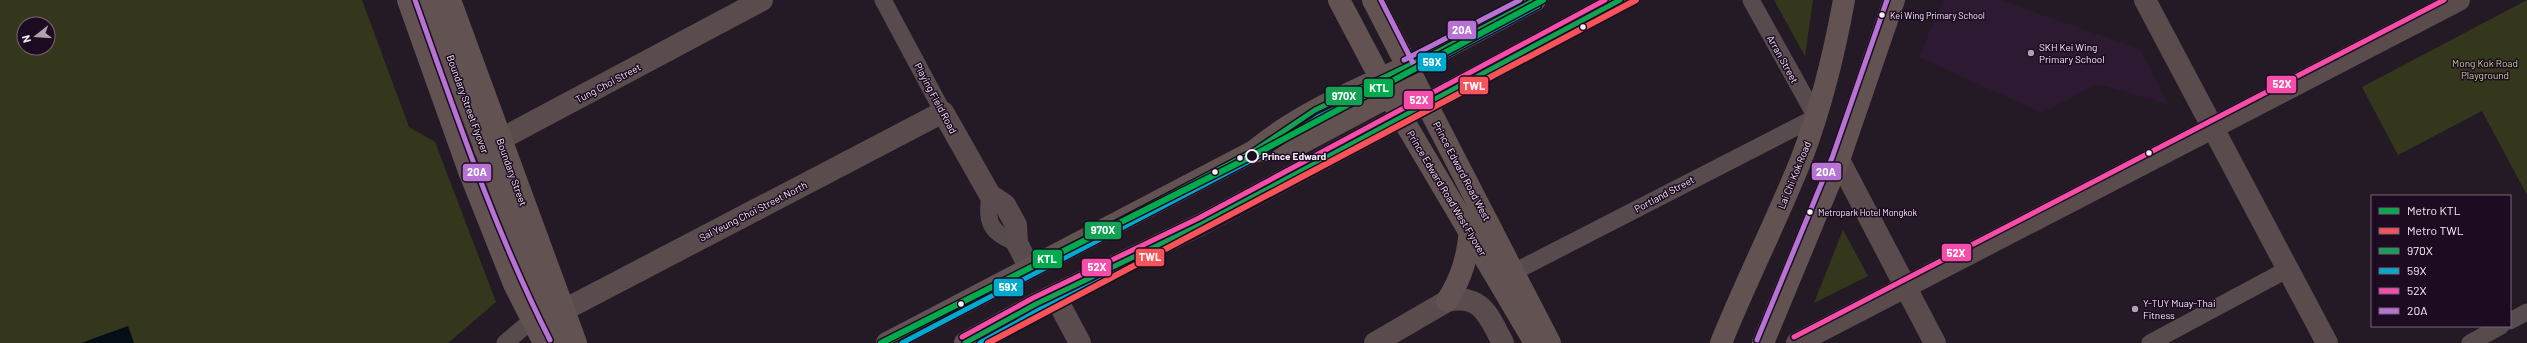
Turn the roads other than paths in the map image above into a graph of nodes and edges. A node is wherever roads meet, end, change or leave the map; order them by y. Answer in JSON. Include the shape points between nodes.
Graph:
{"nodes":[{"id":1,"x":408,"y":0,"type":"edge"},
{"id":2,"x":430,"y":0,"type":"edge"},
{"id":3,"x":450,"y":0,"type":"edge"},
{"id":4,"x":762,"y":0,"type":"edge"},
{"id":5,"x":884,"y":0,"type":"edge"},
{"id":6,"x":1340,"y":0,"type":"edge"},
{"id":7,"x":1373,"y":0,"type":"edge"},
{"id":8,"x":1535,"y":0,"type":"edge"},
{"id":9,"x":1620,"y":0,"type":"edge"},
{"id":10,"x":1751,"y":0,"type":"edge"},
{"id":11,"x":1844,"y":0,"type":"edge"},
{"id":12,"x":1894,"y":0,"type":"edge"},
{"id":13,"x":2145,"y":0,"type":"edge"},
{"id":14,"x":2459,"y":0,"type":"edge"},
{"id":15,"x":1407,"y":66,"type":"junction"},
{"id":16,"x":1422,"y":96,"type":"junction"},
{"id":17,"x":943,"y":112,"type":"junction"},
{"id":18,"x":1816,"y":117,"type":"junction"},
{"id":19,"x":2214,"y":128,"type":"junction"},
{"id":20,"x":455,"y":132,"type":"junction"},
{"id":21,"x":501,"y":140,"type":"junction"},
{"id":22,"x":1254,"y":151,"type":"junction"},
{"id":23,"x":1839,"y":160,"type":"junction"},
{"id":24,"x":1470,"y":185,"type":"junction"},
{"id":25,"x":1029,"y":267,"type":"junction"},
{"id":26,"x":2288,"y":269,"type":"junction"},
{"id":27,"x":1514,"y":272,"type":"junction"},
{"id":28,"x":1906,"y":288,"type":"junction"},
{"id":29,"x":1055,"y":296,"type":"junction"},
{"id":30,"x":1447,"y":301,"type":"junction"},
{"id":31,"x":564,"y":310,"type":"junction"},
{"id":32,"x":2527,"y":312,"type":"edge"},
{"id":33,"x":532,"y":320,"type":"junction"},
{"id":34,"x":2511,"y":320,"type":"edge"},
{"id":35,"x":2499,"y":327,"type":"edge"},
{"id":36,"x":505,"y":343,"type":"edge"},
{"id":37,"x":544,"y":343,"type":"edge"},
{"id":38,"x":557,"y":343,"type":"edge"},
{"id":39,"x":576,"y":343,"type":"edge"},
{"id":40,"x":887,"y":343,"type":"edge"},
{"id":41,"x":965,"y":343,"type":"edge"},
{"id":42,"x":1080,"y":343,"type":"edge"},
{"id":43,"x":1375,"y":343,"type":"edge"},
{"id":44,"x":1503,"y":343,"type":"edge"},
{"id":45,"x":1535,"y":343,"type":"edge"},
{"id":46,"x":1550,"y":343,"type":"edge"},
{"id":47,"x":1720,"y":343,"type":"edge"},
{"id":48,"x":1763,"y":343,"type":"edge"},
{"id":49,"x":1797,"y":343,"type":"edge"},
{"id":50,"x":1935,"y":343,"type":"edge"},
{"id":51,"x":2150,"y":343,"type":"edge"},
{"id":52,"x":2327,"y":343,"type":"edge"},
{"id":53,"x":2470,"y":343,"type":"edge"}],
"edges":[{"from":1,"to":20,"type":"main road"},
{"from":2,"to":38,"type":"main road","name":"Boundary Street Flyover"},
{"from":3,"to":21,"type":"main road","name":"Boundary Street"},
{"from":4,"to":21,"type":"street","name":"Tung Choi Street"},
{"from":5,"to":17,"type":"street","name":"Playing Field Road"},
{"from":6,"to":45,"type":"main road","name":"Prince Edward Road West Flyover","via":[[1395,106]]},
{"from":7,"to":15,"type":"main road","name":"Prince Edward Road West"},
{"from":8,"to":15,"type":"main road"},
{"from":9,"to":16,"type":"main road"},
{"from":10,"to":18,"type":"street","name":"Arran Street"},
{"from":11,"to":18,"type":"main road","name":"Lai Chi Kok Road","via":[[1831,66]]},
{"from":12,"to":23,"type":"main road"},
{"from":13,"to":19,"type":"street"},
{"from":14,"to":19,"type":"street"},
{"from":15,"to":16,"type":"main road","name":"Prince Edward Road West"},
{"from":15,"to":22,"type":"main road","via":[[1326,105],[1272,136]]},
{"from":16,"to":22,"type":"main road","via":[[1386,98],[1292,148]]},
{"from":16,"to":24,"type":"main road","name":"Prince Edward Road West"},
{"from":16,"to":29,"type":"main road","via":[[1202,224]]},
{"from":17,"to":25,"type":"street","name":"Playing Field Road","via":[[990,195],[1005,205],[1016,225],[1017,243]]},
{"from":17,"to":31,"type":"street","name":"Sai Yeung Choi Street North"},
{"from":18,"to":27,"type":"street","name":"Portland Street"},
{"from":18,"to":47,"type":"main road","name":"Lai Chi Kok Road","via":[[1783,204]]},
{"from":19,"to":26,"type":"street"},
{"from":19,"to":28,"type":"street"},
{"from":20,"to":21,"type":"street","name":"Tung Choi Street","via":[[467,145],[480,148]]},
{"from":20,"to":33,"type":"main road","via":[[514,284]]},
{"from":21,"to":31,"type":"main road","name":"Boundary Street"},
{"from":22,"to":25,"type":"main road","via":[[1086,240]]},
{"from":23,"to":28,"type":"street"},
{"from":23,"to":48,"type":"main road"},
{"from":24,"to":27,"type":"main road","name":"Prince Edward Road West"},
{"from":24,"to":30,"type":"main road","via":[[1468,253],[1457,285]]},
{"from":25,"to":40,"type":"main road"},
{"from":26,"to":51,"type":"street"},
{"from":26,"to":52,"type":"street"},
{"from":27,"to":46,"type":"main road","name":"Prince Edward Road West"},
{"from":28,"to":49,"type":"street"},
{"from":28,"to":50,"type":"street"},
{"from":29,"to":41,"type":"main road"},
{"from":29,"to":42,"type":"street"},
{"from":30,"to":43,"type":"street"},
{"from":30,"to":44,"type":"street","via":[[1459,298],[1471,300],[1481,306]]},
{"from":31,"to":39,"type":"main road","name":"Boundary Street"},
{"from":32,"to":34,"type":"street"},
{"from":33,"to":36,"type":"street"},
{"from":33,"to":37,"type":"main road"},
{"from":35,"to":53,"type":"street"}]}
